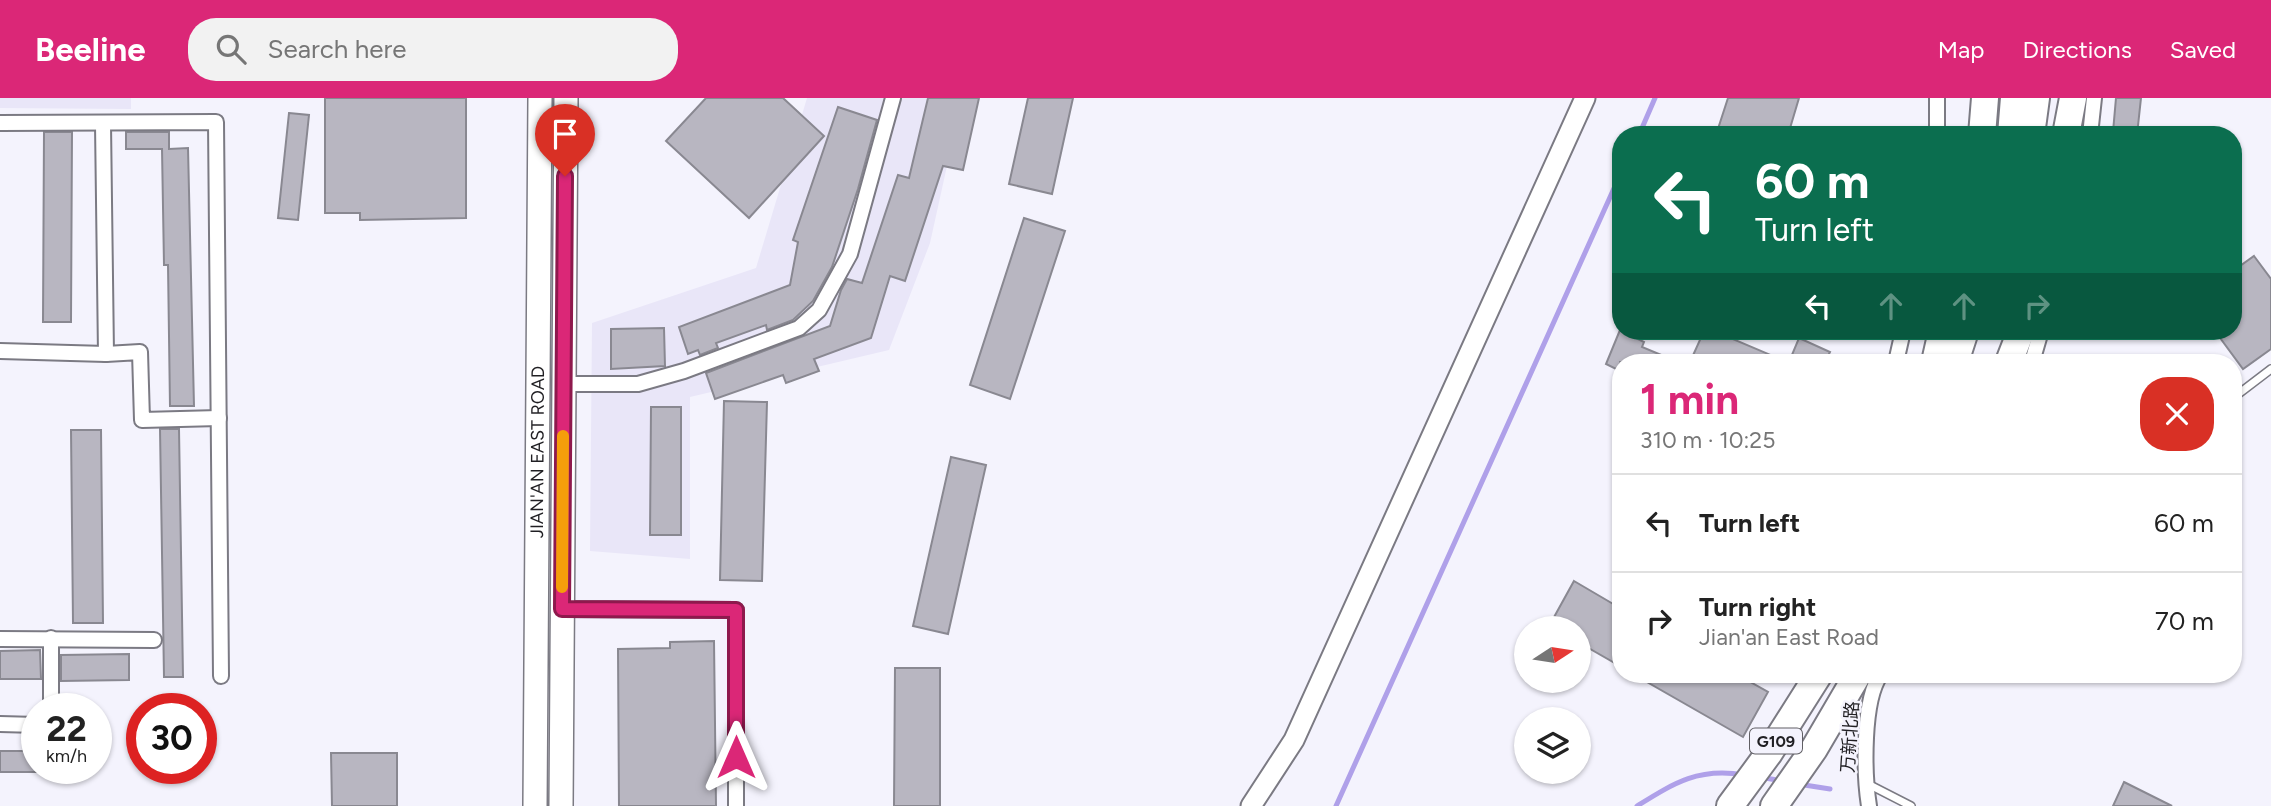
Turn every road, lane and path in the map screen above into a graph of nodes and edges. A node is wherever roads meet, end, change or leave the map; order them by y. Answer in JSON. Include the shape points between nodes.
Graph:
{"nodes":[{"id":1,"x":540,"y":98,"type":"edge"},
{"id":2,"x":566,"y":98,"type":"edge"},
{"id":3,"x":893,"y":98,"type":"edge"},
{"id":4,"x":1584,"y":98,"type":"edge"},
{"id":5,"x":1937,"y":98,"type":"edge"},
{"id":6,"x":1985,"y":98,"type":"edge"},
{"id":7,"x":2014,"y":98,"type":"edge"},
{"id":8,"x":2036,"y":98,"type":"edge"},
{"id":9,"x":2073,"y":98,"type":"edge"},
{"id":10,"x":2094,"y":98,"type":"edge"},
{"id":11,"x":0,"y":123,"type":"edge"},
{"id":12,"x":103,"y":124,"type":"junction"},
{"id":13,"x":1937,"y":126,"type":"edge"},
{"id":14,"x":1983,"y":126,"type":"edge"},
{"id":15,"x":2012,"y":126,"type":"edge"},
{"id":16,"x":2032,"y":126,"type":"edge"},
{"id":17,"x":2068,"y":126,"type":"edge"},
{"id":18,"x":2091,"y":126,"type":"edge"},
{"id":19,"x":0,"y":351,"type":"edge"},
{"id":20,"x":106,"y":354,"type":"junction"},
{"id":21,"x":2271,"y":369,"type":"edge"},
{"id":22,"x":564,"y":384,"type":"junction"},
{"id":23,"x":2242,"y":391,"type":"edge"},
{"id":24,"x":219,"y":418,"type":"junction"},
{"id":25,"x":562,"y":609,"type":"junction"},
{"id":26,"x":51,"y":638,"type":"junction"},
{"id":27,"x":0,"y":639,"type":"edge"},
{"id":28,"x":154,"y":640,"type":"dead end"},
{"id":29,"x":221,"y":676,"type":"dead end"},
{"id":30,"x":1813,"y":683,"type":"edge"},
{"id":31,"x":1853,"y":683,"type":"edge"},
{"id":32,"x":1875,"y":683,"type":"edge"},
{"id":33,"x":51,"y":693,"type":"edge"},
{"id":34,"x":0,"y":724,"type":"edge"},
{"id":35,"x":21,"y":725,"type":"edge"},
{"id":36,"x":1866,"y":782,"type":"junction"},
{"id":37,"x":535,"y":806,"type":"edge"},
{"id":38,"x":561,"y":806,"type":"edge"},
{"id":39,"x":736,"y":806,"type":"edge"},
{"id":40,"x":1251,"y":806,"type":"edge"},
{"id":41,"x":1730,"y":806,"type":"edge"},
{"id":42,"x":1774,"y":806,"type":"edge"},
{"id":43,"x":1870,"y":806,"type":"edge"},
{"id":44,"x":1910,"y":806,"type":"edge"}],
"edges":[{"from":1,"to":37,"type":"main road","name":"JIAN'AN EAST ROAD"},
{"from":2,"to":22,"type":"main road","name":"JIAN'AN EAST ROAD"},
{"from":3,"to":22,"type":"street","via":[[850,254],[819,310],[799,328],[638,384]]},
{"from":4,"to":40,"type":"main road","via":[[1294,740]]},
{"from":5,"to":13,"type":"street"},
{"from":6,"to":14,"type":"highway"},
{"from":7,"to":15,"type":"highway"},
{"from":8,"to":16,"type":"highway"},
{"from":9,"to":17,"type":"highway"},
{"from":10,"to":18,"type":"street"},
{"from":11,"to":12,"type":"street"},
{"from":12,"to":20,"type":"street"},
{"from":12,"to":24,"type":"street","via":[[216,122]]},
{"from":19,"to":20,"type":"street"},
{"from":20,"to":24,"type":"street","via":[[140,352],[142,420]]},
{"from":21,"to":23,"type":"lane"},
{"from":22,"to":25,"type":"main road","name":"JIAN'AN EAST ROAD"},
{"from":24,"to":29,"type":"street"},
{"from":25,"to":38,"type":"main road","name":"JIAN'AN EAST ROAD"},
{"from":25,"to":39,"type":"street","via":[[736,610]]},
{"from":26,"to":27,"type":"street"},
{"from":26,"to":28,"type":"street"},
{"from":26,"to":33,"type":"street"},
{"from":30,"to":41,"type":"highway","number":"G109"},
{"from":31,"to":42,"type":"highway","number":"G109"},
{"from":32,"to":36,"type":"street","name":"万新北路","via":[[1866,740]]},
{"from":34,"to":35,"type":"street"},
{"from":36,"to":43,"type":"street","name":"万新北路"},
{"from":36,"to":44,"type":"lane"}]}
